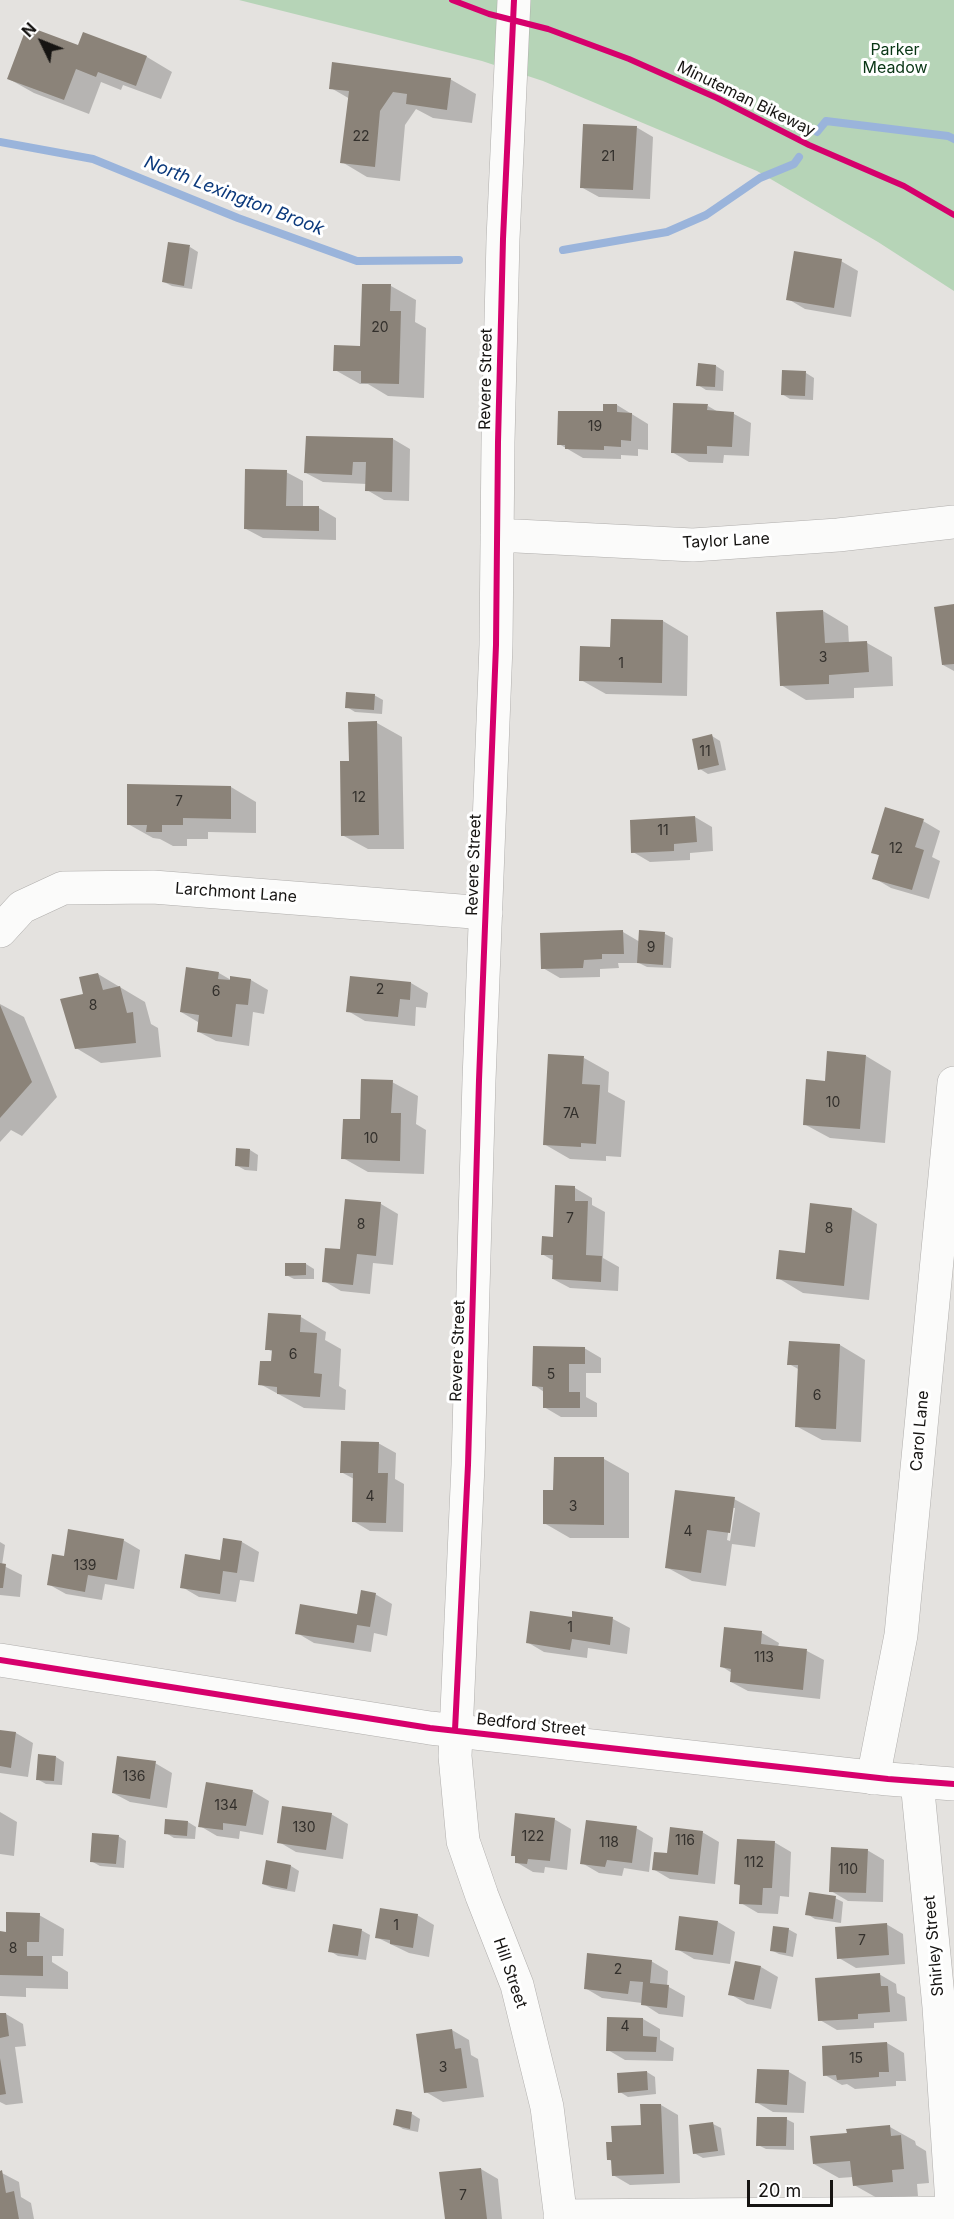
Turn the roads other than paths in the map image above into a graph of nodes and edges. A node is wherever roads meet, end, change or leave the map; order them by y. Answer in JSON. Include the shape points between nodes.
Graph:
{"nodes":[{"id":1,"x":514,"y":0,"type":"edge"},
{"id":2,"x":954,"y":522,"type":"edge"},
{"id":3,"x":497,"y":535,"type":"junction"},
{"id":4,"x":486,"y":913,"type":"junction"},
{"id":5,"x":0,"y":931,"type":"edge"},
{"id":6,"x":954,"y":1083,"type":"edge"},
{"id":7,"x":0,"y":1660,"type":"edge"},
{"id":8,"x":455,"y":1730,"type":"junction"},
{"id":9,"x":873,"y":1778,"type":"junction"},
{"id":10,"x":917,"y":1781,"type":"junction"},
{"id":11,"x":954,"y":1784,"type":"edge"},
{"id":12,"x":954,"y":2215,"type":"edge"},
{"id":13,"x":560,"y":2217,"type":"edge"}],
"edges":[{"from":1,"to":3,"type":"street","name":"Revere Street","via":[[503,248]]},
{"from":2,"to":3,"type":"street","name":"Taylor Lane","via":[[693,545]]},
{"from":3,"to":4,"type":"street","name":"Revere Street"},
{"from":4,"to":5,"type":"street","name":"Larchmont Lane","via":[[153,887],[63,888],[22,907]]},
{"from":4,"to":8,"type":"street","name":"Revere Street"},
{"from":6,"to":9,"type":"street","name":"Carol Lane","via":[[901,1635]]},
{"from":7,"to":8,"type":"street","name":"Bedford Street"},
{"from":8,"to":9,"type":"street","name":"Bedford Street"},
{"from":8,"to":13,"type":"street","name":"Hill Street","via":[[464,1841],[517,1985],[547,2107]]},
{"from":9,"to":10,"type":"street","name":"Bedford Street"},
{"from":10,"to":11,"type":"street","name":"Bedford Street"},
{"from":10,"to":12,"type":"street","name":"Shirley Street"},
{"from":12,"to":13,"type":"street"}]}
